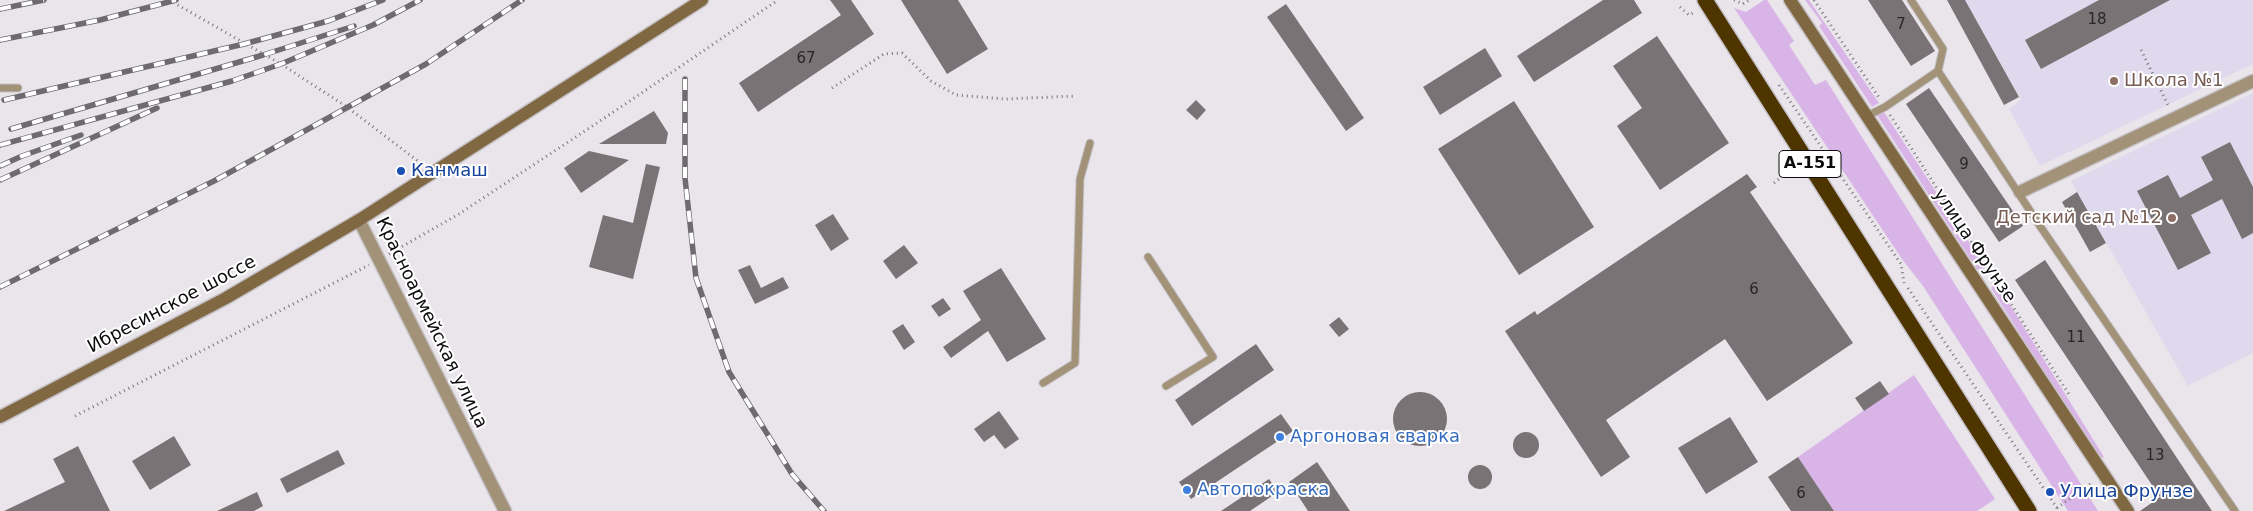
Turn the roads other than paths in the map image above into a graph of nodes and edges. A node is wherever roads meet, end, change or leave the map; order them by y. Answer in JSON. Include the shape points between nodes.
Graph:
{"nodes":[{"id":1,"x":702,"y":0,"type":"edge"},
{"id":2,"x":1790,"y":0,"type":"edge"},
{"id":3,"x":1911,"y":0,"type":"edge"},
{"id":4,"x":1700,"y":6,"type":"edge"},
{"id":5,"x":1938,"y":71,"type":"junction"},
{"id":6,"x":2253,"y":81,"type":"edge"},
{"id":7,"x":0,"y":88,"type":"edge"},
{"id":8,"x":18,"y":88,"type":"dead end"},
{"id":9,"x":1867,"y":116,"type":"junction"},
{"id":10,"x":1090,"y":143,"type":"dead end"},
{"id":11,"x":2020,"y":192,"type":"junction"},
{"id":12,"x":359,"y":220,"type":"junction"},
{"id":13,"x":1148,"y":257,"type":"dead end"},
{"id":14,"x":1043,"y":383,"type":"dead end"},
{"id":15,"x":1166,"y":386,"type":"dead end"},
{"id":16,"x":0,"y":417,"type":"edge"},
{"id":17,"x":505,"y":511,"type":"edge"},
{"id":18,"x":2029,"y":511,"type":"edge"},
{"id":19,"x":2128,"y":511,"type":"edge"},
{"id":20,"x":2235,"y":511,"type":"edge"}],
"edges":[{"from":1,"to":12,"type":"main road","name":"Красноармейская улица"},
{"from":2,"to":9,"type":"main road","name":"улица Фрунзе"},
{"from":3,"to":5,"type":"lane","via":[[1943,48]]},
{"from":4,"to":18,"type":"highway","number":"А-151"},
{"from":5,"to":9,"type":"lane"},
{"from":5,"to":11,"type":"lane"},
{"from":6,"to":11,"type":"street"},
{"from":7,"to":8,"type":"lane"},
{"from":9,"to":19,"type":"main road","name":"улица Фрунзе"},
{"from":10,"to":14,"type":"lane","via":[[1080,179],[1075,363]]},
{"from":11,"to":20,"type":"lane"},
{"from":12,"to":16,"type":"main road","name":"Ибресинское шоссе","via":[[226,298]]},
{"from":12,"to":17,"type":"street","name":"Красноармейская улица"},
{"from":13,"to":15,"type":"lane","via":[[1213,357]]}]}
